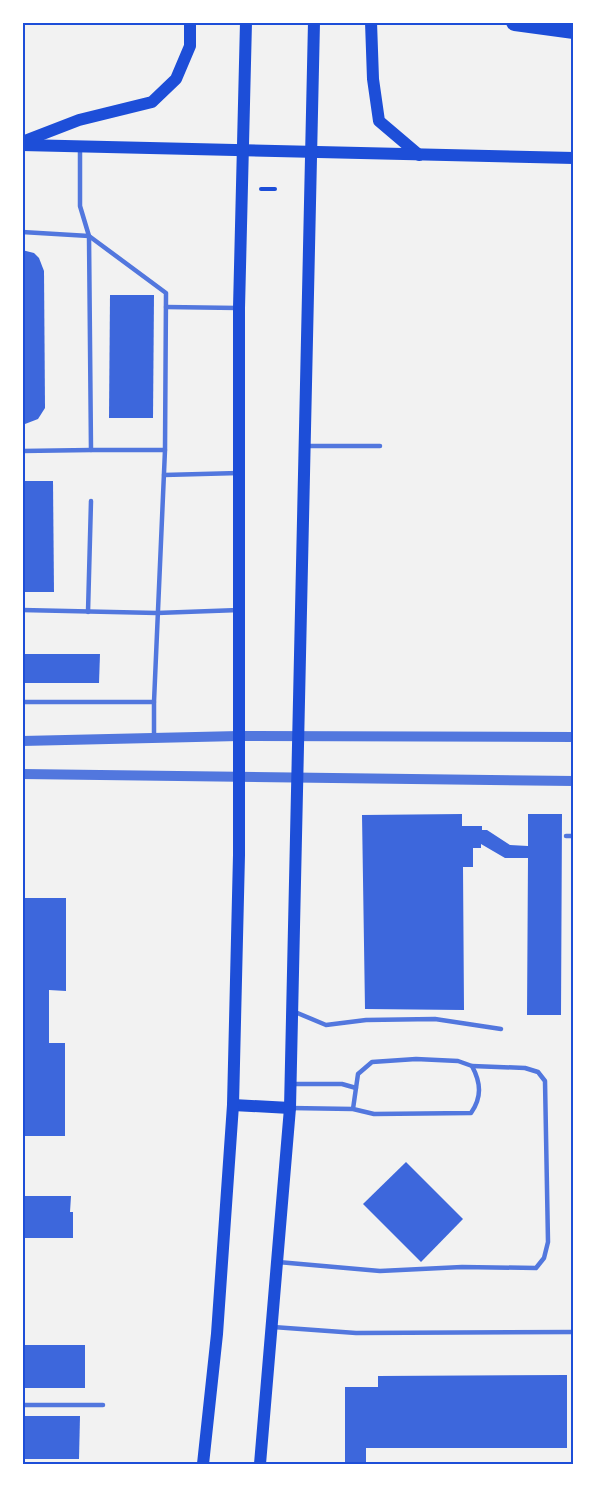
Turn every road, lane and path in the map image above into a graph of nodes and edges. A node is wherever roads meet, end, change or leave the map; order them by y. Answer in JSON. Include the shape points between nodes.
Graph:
{"nodes":[{"id":1,"x":190,"y":22,"type":"edge"},
{"id":2,"x":246,"y":22,"type":"edge"},
{"id":3,"x":314,"y":22,"type":"edge"},
{"id":4,"x":371,"y":22,"type":"edge"},
{"id":5,"x":515,"y":22,"type":"edge"},
{"id":6,"x":573,"y":30,"type":"edge"},
{"id":7,"x":22,"y":143,"type":"edge"},
{"id":8,"x":80,"y":146,"type":"junction"},
{"id":9,"x":242,"y":151,"type":"junction"},
{"id":10,"x":312,"y":153,"type":"junction"},
{"id":11,"x":419,"y":155,"type":"junction"},
{"id":12,"x":573,"y":158,"type":"edge"},
{"id":13,"x":261,"y":189,"type":"dead end"},
{"id":14,"x":275,"y":189,"type":"dead end"},
{"id":15,"x":22,"y":232,"type":"edge"},
{"id":16,"x":89,"y":236,"type":"junction"},
{"id":17,"x":166,"y":307,"type":"junction"},
{"id":18,"x":240,"y":308,"type":"junction"},
{"id":19,"x":306,"y":446,"type":"junction"},
{"id":20,"x":380,"y":446,"type":"dead end"},
{"id":21,"x":92,"y":450,"type":"junction"},
{"id":22,"x":165,"y":450,"type":"junction"},
{"id":23,"x":22,"y":451,"type":"edge"},
{"id":24,"x":240,"y":473,"type":"junction"},
{"id":25,"x":164,"y":475,"type":"junction"},
{"id":26,"x":91,"y":501,"type":"dead end"},
{"id":27,"x":22,"y":609,"type":"edge"},
{"id":28,"x":239,"y":610,"type":"junction"},
{"id":29,"x":88,"y":612,"type":"junction"},
{"id":30,"x":158,"y":613,"type":"junction"},
{"id":31,"x":22,"y":702,"type":"edge"},
{"id":32,"x":154,"y":702,"type":"junction"},
{"id":33,"x":239,"y":736,"type":"junction"},
{"id":34,"x":298,"y":736,"type":"junction"},
{"id":35,"x":573,"y":737,"type":"edge"},
{"id":36,"x":154,"y":739,"type":"junction"},
{"id":37,"x":22,"y":741,"type":"edge"},
{"id":38,"x":22,"y":774,"type":"edge"},
{"id":39,"x":237,"y":777,"type":"junction"},
{"id":40,"x":297,"y":778,"type":"junction"},
{"id":41,"x":573,"y":781,"type":"edge"},
{"id":42,"x":566,"y":836,"type":"dead end"},
{"id":43,"x":573,"y":836,"type":"edge"},
{"id":44,"x":292,"y":1011,"type":"junction"},
{"id":45,"x":501,"y":1029,"type":"dead end"},
{"id":46,"x":472,"y":1066,"type":"junction"},
{"id":47,"x":291,"y":1084,"type":"junction"},
{"id":48,"x":356,"y":1088,"type":"junction"},
{"id":49,"x":233,"y":1105,"type":"junction"},
{"id":50,"x":290,"y":1108,"type":"junction"},
{"id":51,"x":352,"y":1109,"type":"junction"},
{"id":52,"x":278,"y":1262,"type":"junction"},
{"id":53,"x":273,"y":1327,"type":"junction"},
{"id":54,"x":573,"y":1332,"type":"edge"},
{"id":55,"x":22,"y":1405,"type":"edge"},
{"id":56,"x":103,"y":1405,"type":"dead end"},
{"id":57,"x":203,"y":1464,"type":"edge"},
{"id":58,"x":260,"y":1464,"type":"edge"}],
"edges":[{"from":1,"to":7,"type":"main road","via":[[190,46],[176,79],[152,102],[79,120]]},
{"from":2,"to":9,"type":"main road"},
{"from":3,"to":10,"type":"main road"},
{"from":4,"to":11,"type":"main road","via":[[379,121]]},
{"from":5,"to":6,"type":"highway"},
{"from":7,"to":8,"type":"main road"},
{"from":8,"to":9,"type":"main road"},
{"from":8,"to":16,"type":"lane","via":[[80,206]]},
{"from":9,"to":10,"type":"main road"},
{"from":9,"to":18,"type":"main road"},
{"from":10,"to":11,"type":"main road"},
{"from":10,"to":19,"type":"main road"},
{"from":11,"to":12,"type":"main road"},
{"from":13,"to":14,"type":"path"},
{"from":15,"to":16,"type":"lane"},
{"from":16,"to":17,"type":"lane","via":[[166,293]]},
{"from":16,"to":21,"type":"lane"},
{"from":17,"to":18,"type":"lane"},
{"from":17,"to":22,"type":"lane"},
{"from":18,"to":24,"type":"main road"},
{"from":19,"to":20,"type":"lane"},
{"from":19,"to":34,"type":"main road"},
{"from":21,"to":22,"type":"lane"},
{"from":21,"to":23,"type":"lane"},
{"from":22,"to":25,"type":"lane"},
{"from":24,"to":25,"type":"lane"},
{"from":24,"to":28,"type":"main road"},
{"from":25,"to":30,"type":"lane"},
{"from":26,"to":29,"type":"lane"},
{"from":27,"to":29,"type":"lane"},
{"from":28,"to":30,"type":"lane"},
{"from":28,"to":33,"type":"main road"},
{"from":29,"to":30,"type":"lane"},
{"from":30,"to":32,"type":"lane"},
{"from":31,"to":32,"type":"lane"},
{"from":32,"to":36,"type":"lane"},
{"from":33,"to":34,"type":"street"},
{"from":33,"to":36,"type":"street"},
{"from":33,"to":39,"type":"main road"},
{"from":34,"to":35,"type":"street"},
{"from":34,"to":40,"type":"main road"},
{"from":36,"to":37,"type":"street"},
{"from":38,"to":39,"type":"street"},
{"from":39,"to":40,"type":"street"},
{"from":39,"to":49,"type":"main road"},
{"from":40,"to":41,"type":"street"},
{"from":40,"to":44,"type":"main road"},
{"from":42,"to":43,"type":"lane"},
{"from":44,"to":45,"type":"lane","via":[[326,1025],[435,1019]]},
{"from":44,"to":47,"type":"main road"},
{"from":46,"to":48,"type":"lane","via":[[458,1061],[417,1059],[372,1062],[358,1074]]},
{"from":46,"to":51,"type":"lane","via":[[480,1087],[471,1113],[374,1114]]},
{"from":46,"to":52,"type":"lane","via":[[525,1068],[538,1072],[545,1081],[548,1242],[544,1258],[536,1268],[380,1271]]},
{"from":47,"to":48,"type":"lane","via":[[342,1084]]},
{"from":47,"to":50,"type":"main road"},
{"from":48,"to":51,"type":"lane"},
{"from":49,"to":50,"type":"main road"},
{"from":49,"to":57,"type":"main road","via":[[217,1334]]},
{"from":50,"to":51,"type":"lane"},
{"from":50,"to":52,"type":"main road"},
{"from":52,"to":53,"type":"main road"},
{"from":53,"to":54,"type":"lane","via":[[356,1334]]},
{"from":53,"to":58,"type":"main road"},
{"from":55,"to":56,"type":"lane"}]}
